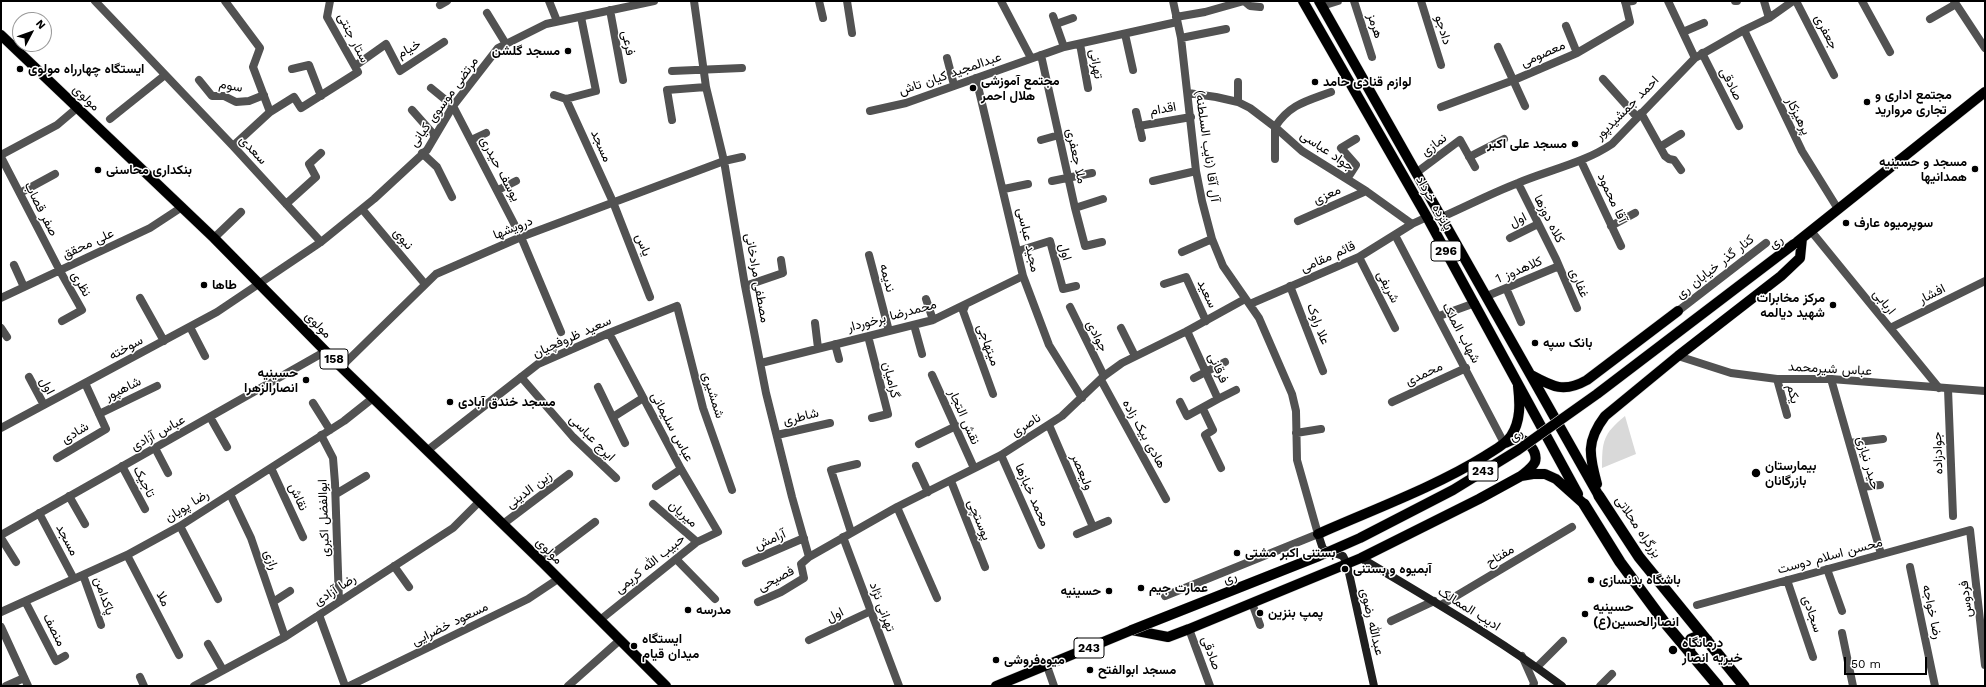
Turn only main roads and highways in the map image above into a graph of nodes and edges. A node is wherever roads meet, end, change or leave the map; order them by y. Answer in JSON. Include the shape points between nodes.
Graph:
{"nodes":[{"id":1,"x":1303,"y":1,"type":"edge"},
{"id":2,"x":1320,"y":4,"type":"edge"},
{"id":3,"x":1,"y":34,"type":"edge"},
{"id":4,"x":1985,"y":92,"type":"edge"},
{"id":5,"x":1798,"y":241,"type":"junction"},
{"id":6,"x":1678,"y":311,"type":"road end"},
{"id":7,"x":1529,"y":374,"type":"junction"},
{"id":8,"x":1517,"y":380,"type":"junction"},
{"id":9,"x":1504,"y":444,"type":"junction"},
{"id":10,"x":1521,"y":476,"type":"junction"},
{"id":11,"x":1600,"y":496,"type":"junction"},
{"id":12,"x":1584,"y":504,"type":"junction"},
{"id":13,"x":1318,"y":534,"type":"joint"},
{"id":14,"x":1361,"y":558,"type":"junction"},
{"id":15,"x":1347,"y":564,"type":"junction"},
{"id":16,"x":1132,"y":630,"type":"junction"},
{"id":17,"x":1707,"y":640,"type":"junction"},
{"id":18,"x":1690,"y":654,"type":"junction"},
{"id":19,"x":661,"y":684,"type":"edge"},
{"id":20,"x":996,"y":686,"type":"edge"},
{"id":21,"x":1374,"y":686,"type":"edge"},
{"id":22,"x":1562,"y":686,"type":"edge"},
{"id":23,"x":1718,"y":686,"type":"edge"},
{"id":24,"x":1744,"y":686,"type":"edge"}],
"edges":[{"from":1,"to":8,"type":"main road","name":"پانزده خرداد","number":"296"},
{"from":2,"to":7,"type":"main road","name":"پانزده خرداد","number":"296"},
{"from":3,"to":19,"type":"main road","name":"مولوی","number":"158","via":[[214,238],[341,367],[542,562]]},
{"from":4,"to":5,"type":"main road","name":"ری","number":"243"},
{"from":5,"to":11,"type":"main road","via":[[1800,258],[1786,272],[1605,416],[1590,443]]},
{"from":5,"to":16,"type":"main road","name":"ری","number":"243","bridge":true,"via":[[1597,394],[1518,450],[1453,490],[1319,556]]},
{"from":6,"to":7,"type":"main road","via":[[1576,387],[1562,389]]},
{"from":7,"to":11,"type":"main road","name":"پانزده خرداد","number":"296"},
{"from":8,"to":9,"type":"main road","via":[[1520,412],[1514,432]]},
{"from":8,"to":12,"type":"main road","name":"پانزده خرداد","number":"296"},
{"from":9,"to":10,"type":"main road","via":[[1516,439],[1522,440],[1535,454],[1533,466]]},
{"from":9,"to":13,"type":"main road","via":[[1437,482]]},
{"from":10,"to":12,"type":"main road","via":[[1545,474],[1556,479]]},
{"from":10,"to":14,"type":"main road"},
{"from":11,"to":17,"type":"highway","name":"بزرگراه محلاتی","via":[[1639,557]]},
{"from":12,"to":18,"type":"highway","via":[[1620,562]]},
{"from":13,"to":15,"type":"main road","via":[[1323,549],[1343,556]]},
{"from":14,"to":15,"type":"main road"},
{"from":14,"to":22,"type":"main road","name":"ادیب الممالک","via":[[1522,656]]},
{"from":15,"to":16,"type":"main road","via":[[1168,637]]},
{"from":15,"to":21,"type":"main road","name":"عبدالله رضوی"},
{"from":16,"to":20,"type":"main road","name":"ری","number":"243"},
{"from":17,"to":18,"type":"highway","via":[[1696,637],[1691,639]]},
{"from":17,"to":24,"type":"highway","name":"بزرگراه محلاتی"},
{"from":18,"to":23,"type":"highway"}]}
